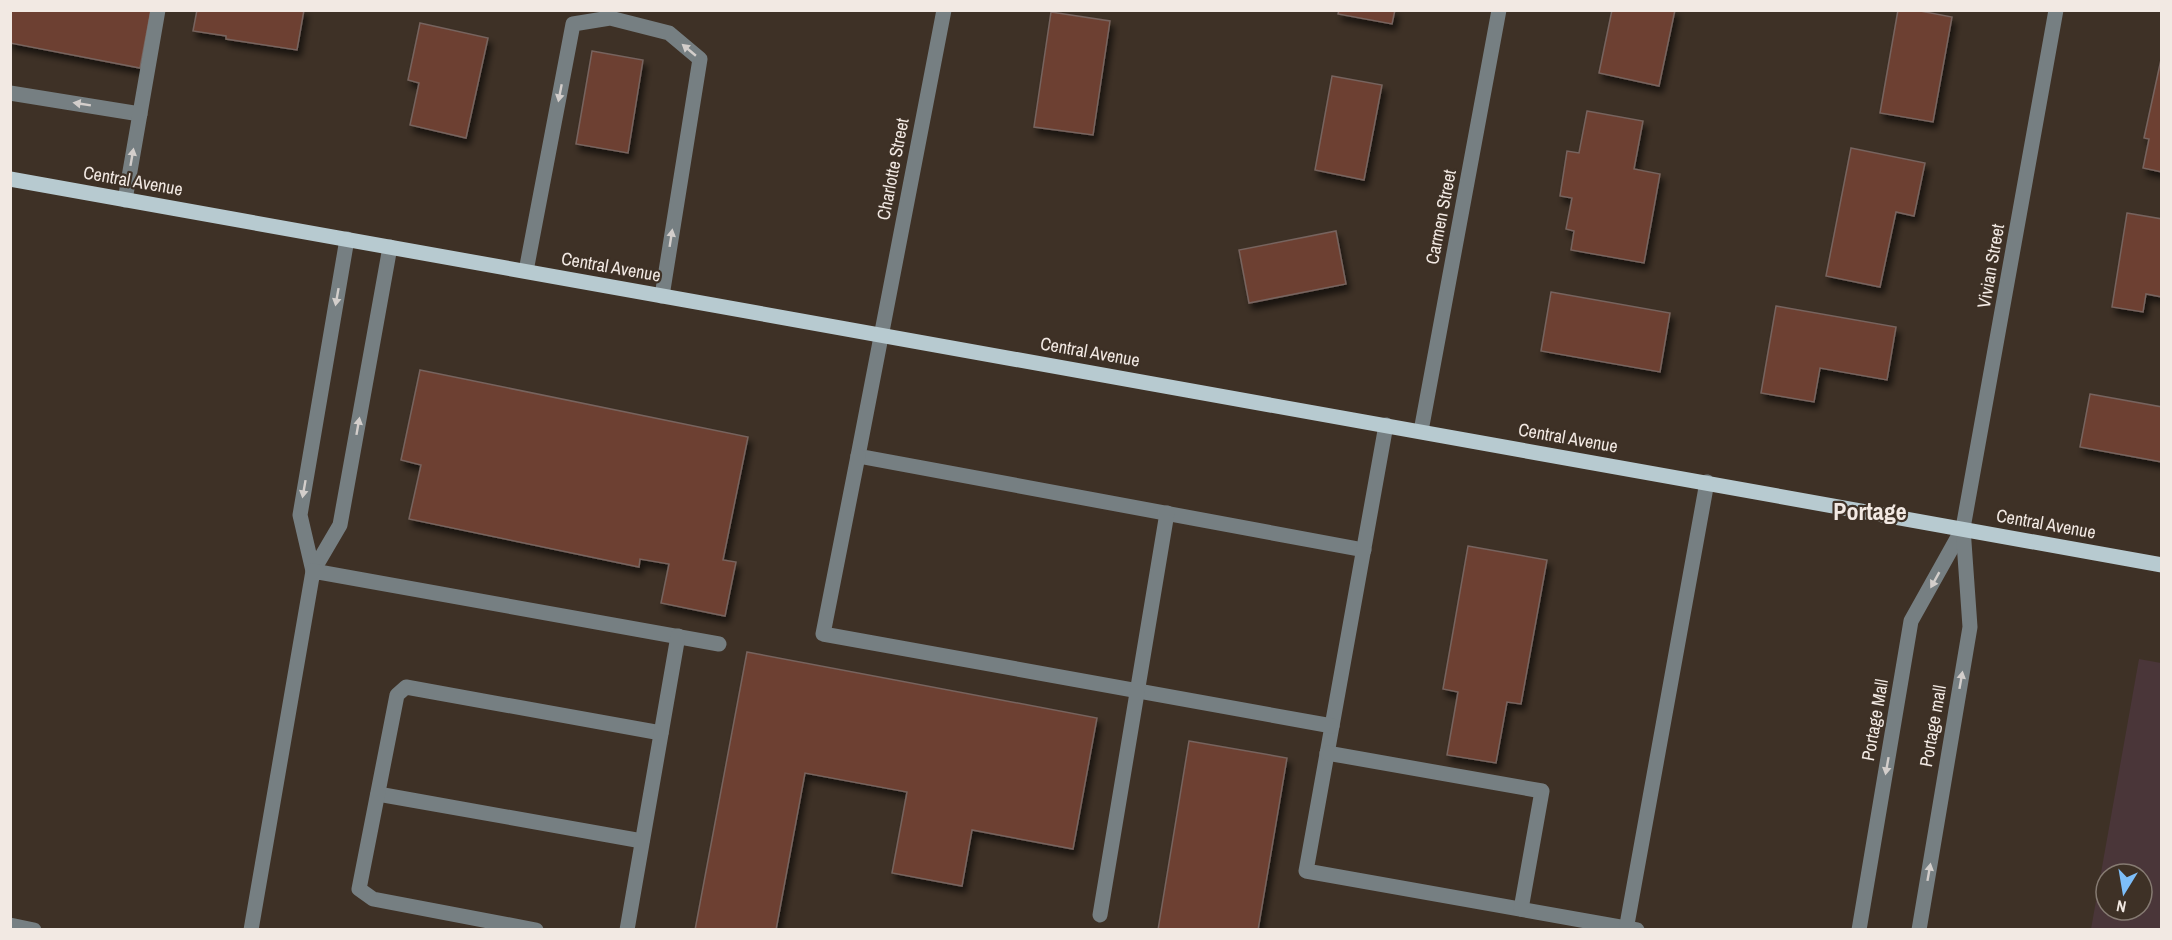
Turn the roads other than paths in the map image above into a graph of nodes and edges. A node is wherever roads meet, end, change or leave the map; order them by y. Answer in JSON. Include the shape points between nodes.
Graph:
{"nodes":[{"id":1,"x":158,"y":10,"type":"edge"},
{"id":2,"x":944,"y":10,"type":"edge"},
{"id":3,"x":1499,"y":10,"type":"edge"},
{"id":4,"x":2056,"y":10,"type":"edge"},
{"id":5,"x":10,"y":93,"type":"edge"},
{"id":6,"x":140,"y":114,"type":"junction"},
{"id":7,"x":10,"y":179,"type":"edge"},
{"id":8,"x":125,"y":200,"type":"junction"},
{"id":9,"x":347,"y":239,"type":"junction"},
{"id":10,"x":390,"y":247,"type":"junction"},
{"id":11,"x":526,"y":271,"type":"junction"},
{"id":12,"x":662,"y":296,"type":"junction"},
{"id":13,"x":881,"y":334,"type":"junction"},
{"id":14,"x":1386,"y":425,"type":"junction"},
{"id":15,"x":1421,"y":432,"type":"junction"},
{"id":16,"x":858,"y":456,"type":"junction"},
{"id":17,"x":1707,"y":482,"type":"junction"},
{"id":18,"x":1167,"y":513,"type":"junction"},
{"id":19,"x":1964,"y":528,"type":"junction"},
{"id":20,"x":1364,"y":550,"type":"junction"},
{"id":21,"x":2162,"y":565,"type":"edge"},
{"id":22,"x":313,"y":571,"type":"junction"},
{"id":23,"x":678,"y":636,"type":"junction"},
{"id":24,"x":719,"y":644,"type":"dead end"},
{"id":25,"x":1138,"y":691,"type":"junction"},
{"id":26,"x":1332,"y":726,"type":"junction"},
{"id":27,"x":660,"y":733,"type":"junction"},
{"id":28,"x":1327,"y":753,"type":"junction"},
{"id":29,"x":378,"y":794,"type":"junction"},
{"id":30,"x":642,"y":841,"type":"junction"},
{"id":31,"x":1521,"y":909,"type":"junction"},
{"id":32,"x":1100,"y":915,"type":"dead end"},
{"id":33,"x":10,"y":925,"type":"edge"},
{"id":34,"x":1630,"y":929,"type":"edge"},
{"id":35,"x":34,"y":930,"type":"edge"},
{"id":36,"x":250,"y":930,"type":"edge"},
{"id":37,"x":536,"y":930,"type":"edge"},
{"id":38,"x":627,"y":930,"type":"edge"},
{"id":39,"x":1859,"y":930,"type":"edge"},
{"id":40,"x":1919,"y":930,"type":"edge"}],
"edges":[{"from":1,"to":6,"type":"street"},
{"from":2,"to":13,"type":"street","name":"Charlotte Street"},
{"from":3,"to":15,"type":"street","name":"Carmen Street"},
{"from":4,"to":19,"type":"street","name":"Vivian Street"},
{"from":6,"to":5,"type":"street","one_way":true},
{"from":8,"to":6,"type":"street","one_way":true},
{"from":7,"to":8,"type":"main road","name":"Central Avenue"},
{"from":8,"to":9,"type":"main road","name":"Central Avenue"},
{"from":9,"to":10,"type":"main road","name":"Central Avenue"},
{"from":9,"to":22,"type":"street","one_way":true,"via":[[300,515]]},
{"from":10,"to":11,"type":"main road","name":"Central Avenue"},
{"from":22,"to":10,"type":"street","one_way":true,"via":[[340,525]]},
{"from":11,"to":12,"type":"main road","name":"Central Avenue"},
{"from":12,"to":11,"type":"street","one_way":true,"via":[[700,59],[669,33],[610,18],[573,24]]},
{"from":12,"to":13,"type":"main road","name":"Central Avenue"},
{"from":13,"to":14,"type":"main road","name":"Central Avenue"},
{"from":13,"to":16,"type":"street","name":"Charlotte Street"},
{"from":14,"to":15,"type":"main road","name":"Central Avenue"},
{"from":14,"to":20,"type":"street"},
{"from":15,"to":17,"type":"main road","name":"Central Avenue"},
{"from":16,"to":18,"type":"street"},
{"from":16,"to":25,"type":"street","name":"Charlotte Street","via":[[823,634]]},
{"from":17,"to":19,"type":"main road","name":"Central Avenue"},
{"from":17,"to":34,"type":"street"},
{"from":18,"to":20,"type":"street"},
{"from":18,"to":25,"type":"street"},
{"from":19,"to":21,"type":"main road","name":"Central Avenue"},
{"from":19,"to":39,"type":"street","name":"Portage Mall","one_way":true,"via":[[1911,621]]},
{"from":40,"to":19,"type":"street","name":"Portage mall","one_way":true,"via":[[1970,627]]},
{"from":20,"to":26,"type":"street"},
{"from":22,"to":23,"type":"street"},
{"from":22,"to":36,"type":"street"},
{"from":23,"to":24,"type":"street"},
{"from":23,"to":27,"type":"street"},
{"from":25,"to":26,"type":"street"},
{"from":25,"to":32,"type":"street"},
{"from":26,"to":28,"type":"street"},
{"from":27,"to":29,"type":"street","via":[[406,687],[397,695]]},
{"from":27,"to":30,"type":"street"},
{"from":28,"to":31,"type":"street","via":[[1306,871]]},
{"from":28,"to":31,"type":"street","via":[[1542,791]]},
{"from":29,"to":30,"type":"street"},
{"from":29,"to":37,"type":"street","via":[[359,889],[373,899]]},
{"from":30,"to":38,"type":"street"},
{"from":31,"to":34,"type":"street"},
{"from":33,"to":35,"type":"street"}]}
